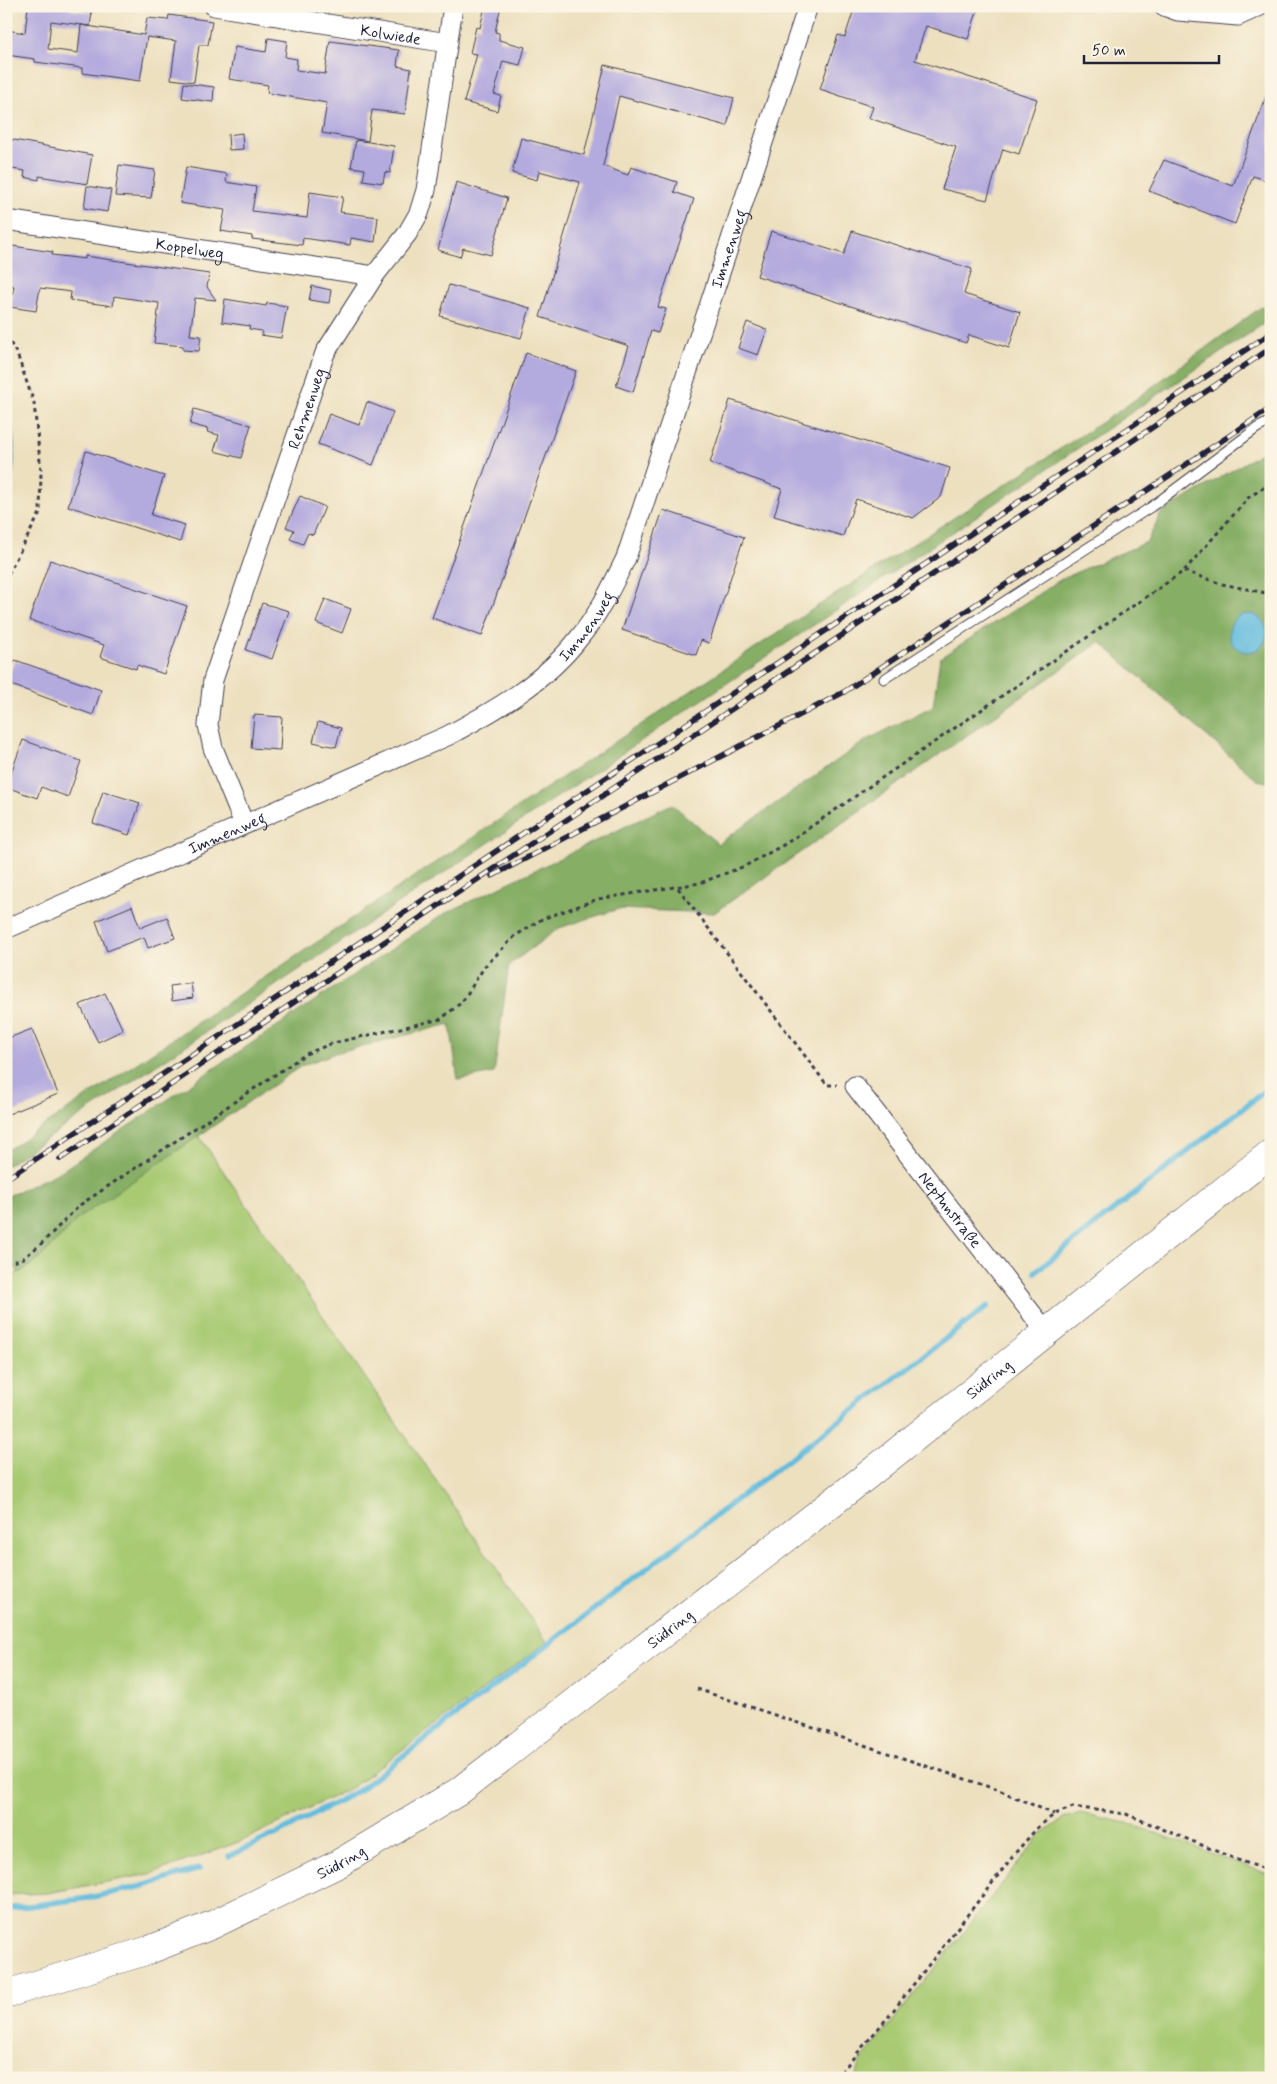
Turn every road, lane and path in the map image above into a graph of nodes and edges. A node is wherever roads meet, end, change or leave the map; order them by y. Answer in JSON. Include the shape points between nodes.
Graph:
{"nodes":[{"id":1,"x":214,"y":6,"type":"edge"},
{"id":2,"x":454,"y":6,"type":"edge"},
{"id":3,"x":808,"y":6,"type":"edge"},
{"id":4,"x":1164,"y":6,"type":"edge"},
{"id":5,"x":1260,"y":6,"type":"edge"},
{"id":6,"x":448,"y":43,"type":"junction"},
{"id":7,"x":6,"y":220,"type":"edge"},
{"id":8,"x":374,"y":276,"type":"junction"},
{"id":9,"x":6,"y":336,"type":"edge"},
{"id":10,"x":1271,"y":421,"type":"edge"},
{"id":11,"x":1271,"y":483,"type":"edge"},
{"id":12,"x":1184,"y":570,"type":"junction"},
{"id":13,"x":6,"y":578,"type":"edge"},
{"id":14,"x":1271,"y":594,"type":"edge"},
{"id":15,"x":884,"y":679,"type":"dead end"},
{"id":16,"x":244,"y":824,"type":"junction"},
{"id":17,"x":678,"y":888,"type":"junction"},
{"id":18,"x":6,"y":929,"type":"edge"},
{"id":19,"x":855,"y":1086,"type":"joint"},
{"id":20,"x":1271,"y":1153,"type":"edge"},
{"id":21,"x":6,"y":1263,"type":"edge"},
{"id":22,"x":1048,"y":1333,"type":"junction"},
{"id":23,"x":696,"y":1689,"type":"dead end"},
{"id":24,"x":1055,"y":1814,"type":"junction"},
{"id":25,"x":1271,"y":1871,"type":"edge"},
{"id":26,"x":6,"y":1994,"type":"edge"},
{"id":27,"x":836,"y":2078,"type":"edge"}],
"edges":[{"from":1,"to":6,"type":"street","name":"Kolwiede"},
{"from":2,"to":6,"type":"street","name":"Rehmenweg"},
{"from":3,"to":16,"type":"street","name":"Immenweg","via":[[626,558],[604,601],[579,639],[545,674],[498,708],[447,736]]},
{"from":4,"to":5,"type":"street","via":[[1178,11],[1238,16]]},
{"from":6,"to":8,"type":"street","name":"Rehmenweg","via":[[426,190],[419,213],[408,234]]},
{"from":7,"to":8,"type":"street","name":"Koppelweg"},
{"from":8,"to":16,"type":"street","name":"Rehmenweg","via":[[322,360],[213,680],[208,725],[213,748]]},
{"from":9,"to":13,"type":"path","via":[[27,378],[34,403],[41,471],[40,513]]},
{"from":10,"to":15,"type":"lane","via":[[1151,507]]},
{"from":11,"to":12,"type":"path","via":[[1249,497]]},
{"from":12,"to":14,"type":"path","via":[[1222,584]]},
{"from":12,"to":17,"type":"path","via":[[787,843],[744,866]]},
{"from":16,"to":18,"type":"street","name":"Immenweg"},
{"from":17,"to":19,"type":"path","via":[[827,1085]]},
{"from":17,"to":21,"type":"path","via":[[598,899],[542,919],[514,936],[484,966],[462,1002],[441,1018],[333,1044],[306,1054],[80,1205],[42,1244],[21,1260]]},
{"from":19,"to":22,"type":"street","name":"Neptunstraße"},
{"from":20,"to":22,"type":"main road","name":"Südring"},
{"from":22,"to":26,"type":"main road","name":"Südring","via":[[458,1792],[338,1864],[212,1925],[149,1950]]},
{"from":23,"to":24,"type":"path","via":[[1001,1791]]},
{"from":24,"to":25,"type":"path","via":[[1073,1807],[1126,1814]]},
{"from":24,"to":27,"type":"path","via":[[1038,1827],[1017,1851],[889,2016]]}]}
